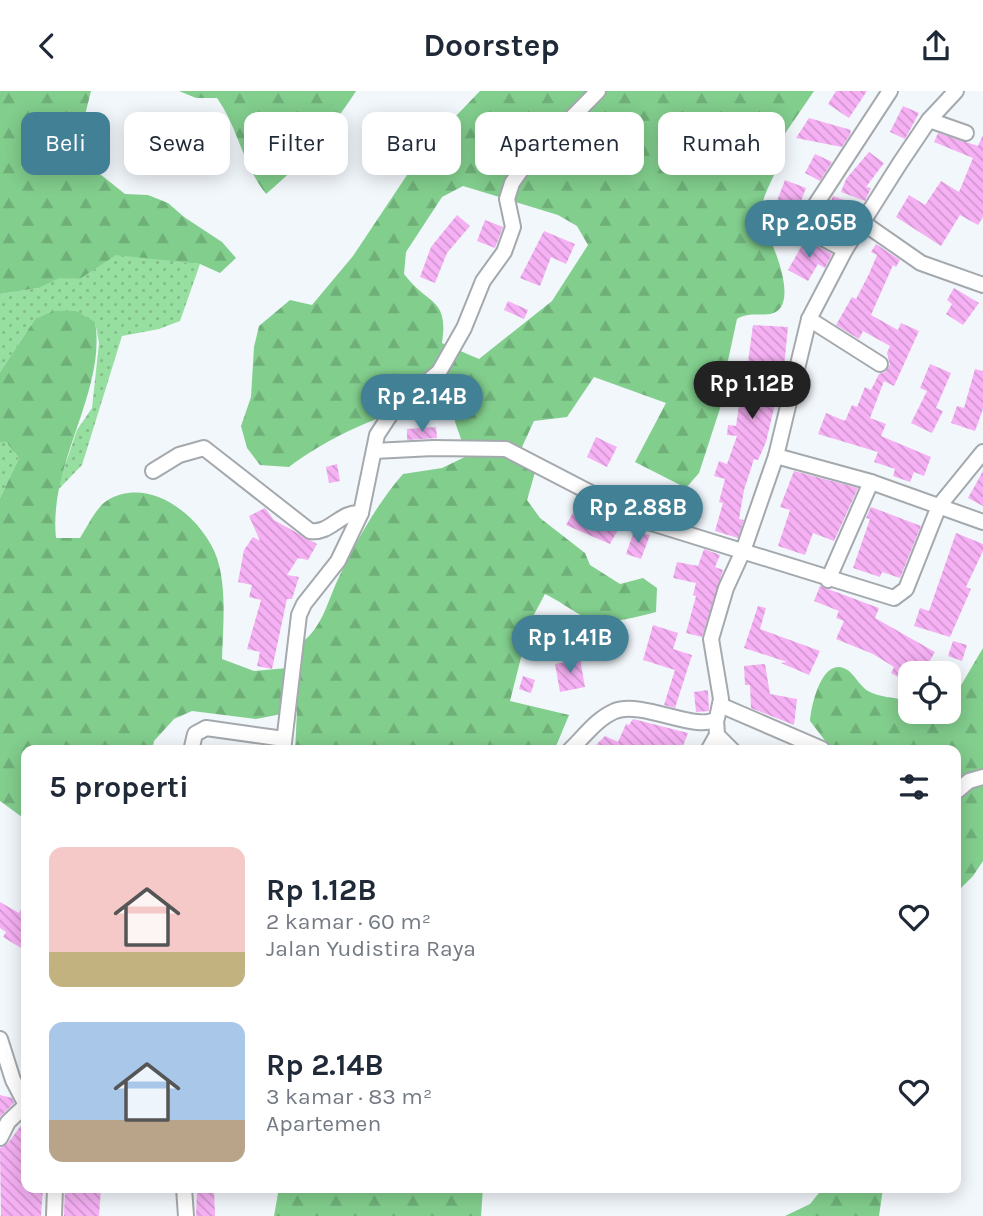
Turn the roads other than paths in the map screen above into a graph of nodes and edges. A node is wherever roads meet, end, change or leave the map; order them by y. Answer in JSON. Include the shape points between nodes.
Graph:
{"nodes":[{"id":1,"x":598,"y":91,"type":"edge"},
{"id":2,"x":890,"y":91,"type":"edge"},
{"id":3,"x":956,"y":91,"type":"edge"},
{"id":4,"x":929,"y":120,"type":"junction"},
{"id":5,"x":966,"y":133,"type":"dead end"},
{"id":6,"x":775,"y":213,"type":"dead end"},
{"id":7,"x":862,"y":222,"type":"junction"},
{"id":8,"x":801,"y":227,"type":"junction"},
{"id":9,"x":845,"y":250,"type":"junction"},
{"id":10,"x":983,"y":285,"type":"edge"},
{"id":11,"x":809,"y":319,"type":"junction"},
{"id":12,"x":880,"y":364,"type":"dead end"},
{"id":13,"x":374,"y":451,"type":"junction"},
{"id":14,"x":983,"y":452,"type":"edge"},
{"id":15,"x":776,"y":456,"type":"junction"},
{"id":16,"x":153,"y":471,"type":"dead end"},
{"id":17,"x":871,"y":482,"type":"junction"},
{"id":18,"x":939,"y":506,"type":"junction"},
{"id":19,"x":361,"y":513,"type":"junction"},
{"id":20,"x":983,"y":521,"type":"edge"},
{"id":21,"x":743,"y":551,"type":"junction"},
{"id":22,"x":828,"y":580,"type":"junction"},
{"id":23,"x":718,"y":712,"type":"junction"},
{"id":24,"x":717,"y":735,"type":"junction"},
{"id":25,"x":192,"y":745,"type":"edge"},
{"id":26,"x":283,"y":745,"type":"edge"},
{"id":27,"x":575,"y":745,"type":"edge"},
{"id":28,"x":711,"y":745,"type":"edge"},
{"id":29,"x":727,"y":745,"type":"edge"},
{"id":30,"x":811,"y":745,"type":"edge"},
{"id":31,"x":983,"y":777,"type":"edge"},
{"id":32,"x":961,"y":788,"type":"edge"},
{"id":33,"x":0,"y":1039,"type":"edge"},
{"id":34,"x":21,"y":1095,"type":"edge"},
{"id":35,"x":21,"y":1110,"type":"edge"},
{"id":36,"x":0,"y":1138,"type":"edge"},
{"id":37,"x":55,"y":1193,"type":"edge"},
{"id":38,"x":184,"y":1193,"type":"edge"},
{"id":39,"x":54,"y":1216,"type":"edge"},
{"id":40,"x":186,"y":1216,"type":"edge"}],
"edges":[{"from":1,"to":13,"type":"street","via":[[512,183],[507,199],[513,227],[505,252],[483,281],[439,372],[394,409],[377,435]]},
{"from":2,"to":8,"type":"street"},
{"from":3,"to":4,"type":"street"},
{"from":4,"to":5,"type":"street"},
{"from":4,"to":7,"type":"street"},
{"from":6,"to":8,"type":"street"},
{"from":7,"to":9,"type":"street"},
{"from":7,"to":10,"type":"street","via":[[921,263]]},
{"from":8,"to":9,"type":"street"},
{"from":9,"to":11,"type":"street"},
{"from":11,"to":12,"type":"street"},
{"from":11,"to":15,"type":"street"},
{"from":13,"to":19,"type":"street"},
{"from":13,"to":21,"type":"street","via":[[506,449],[645,521]]},
{"from":14,"to":18,"type":"street"},
{"from":15,"to":17,"type":"street"},
{"from":15,"to":21,"type":"street"},
{"from":16,"to":19,"type":"street","via":[[179,455],[204,448],[310,531],[326,530],[345,515]]},
{"from":17,"to":18,"type":"street"},
{"from":17,"to":22,"type":"street"},
{"from":18,"to":20,"type":"street"},
{"from":18,"to":22,"type":"street","via":[[906,589],[898,597]]},
{"from":19,"to":26,"type":"street","via":[[338,561],[299,615]]},
{"from":21,"to":22,"type":"street"},
{"from":21,"to":23,"type":"street","via":[[711,639]]},
{"from":23,"to":24,"type":"street"},
{"from":23,"to":27,"type":"street","via":[[703,723],[649,710],[621,709],[593,726]]},
{"from":23,"to":30,"type":"street"},
{"from":24,"to":28,"type":"street"},
{"from":24,"to":29,"type":"street"},
{"from":25,"to":26,"type":"street","via":[[195,734],[206,728]]},
{"from":31,"to":32,"type":"street"},
{"from":33,"to":34,"type":"street"},
{"from":35,"to":36,"type":"street"},
{"from":37,"to":39,"type":"street"},
{"from":38,"to":40,"type":"street"}]}
